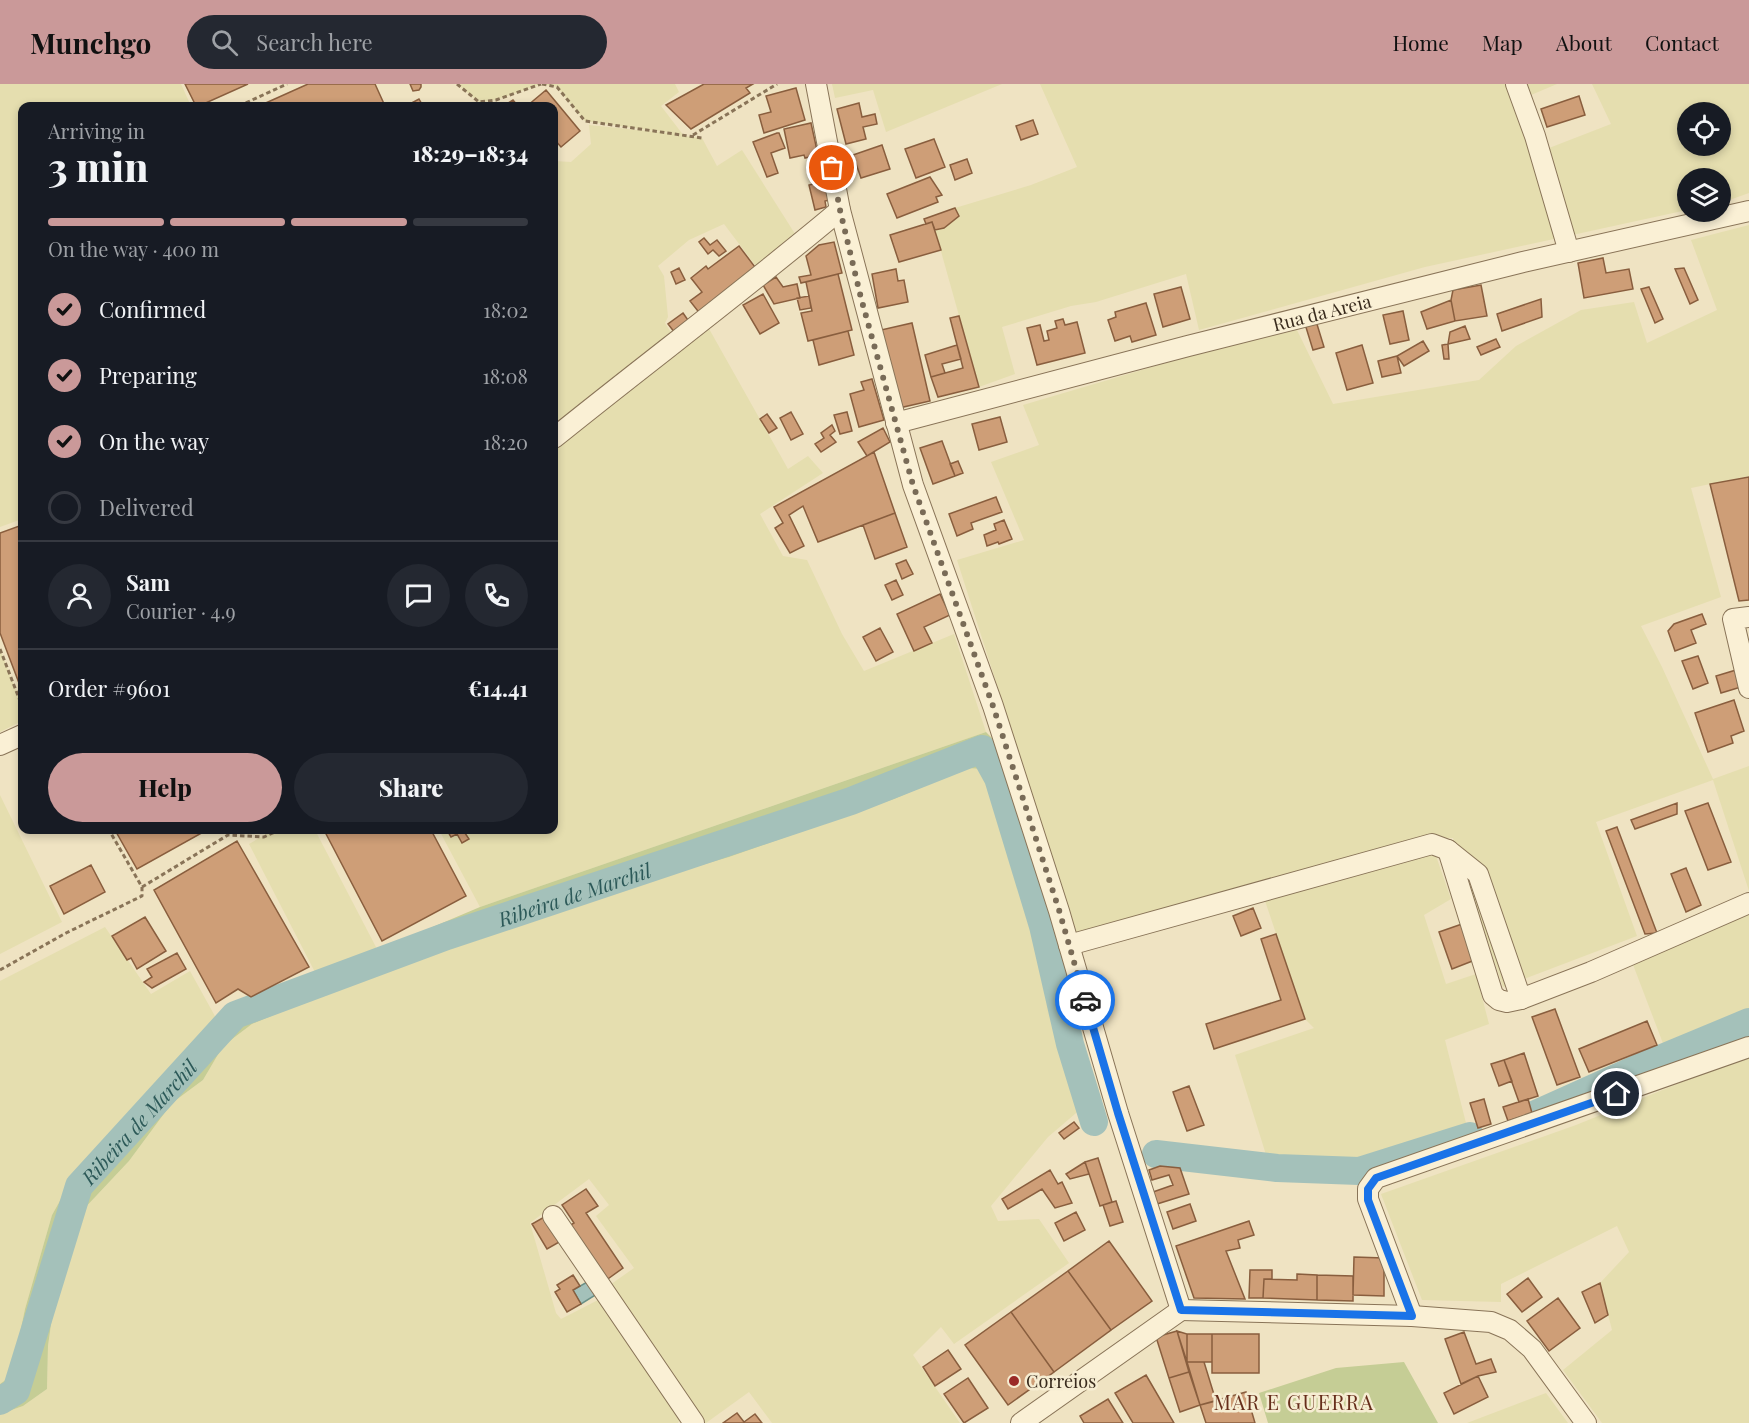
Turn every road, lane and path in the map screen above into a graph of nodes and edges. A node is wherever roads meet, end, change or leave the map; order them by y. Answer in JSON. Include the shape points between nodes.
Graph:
{"nodes":[{"id":1,"x":287,"y":84,"type":"edge"},
{"id":2,"x":457,"y":84,"type":"edge"},
{"id":3,"x":541,"y":84,"type":"edge"},
{"id":4,"x":777,"y":84,"type":"edge"},
{"id":5,"x":816,"y":84,"type":"edge"},
{"id":6,"x":1516,"y":84,"type":"edge"},
{"id":7,"x":248,"y":102,"type":"edge"},
{"id":8,"x":692,"y":136,"type":"junction"},
{"id":9,"x":702,"y":138,"type":"dead end"},
{"id":10,"x":840,"y":210,"type":"junction"},
{"id":11,"x":1749,"y":211,"type":"edge"},
{"id":12,"x":1569,"y":252,"type":"junction"},
{"id":13,"x":896,"y":423,"type":"junction"},
{"id":14,"x":558,"y":435,"type":"edge"},
{"id":15,"x":1749,"y":617,"type":"edge"},
{"id":16,"x":0,"y":648,"type":"edge"},
{"id":17,"x":1749,"y":688,"type":"edge"},
{"id":18,"x":18,"y":695,"type":"edge"},
{"id":19,"x":18,"y":737,"type":"edge"},
{"id":20,"x":0,"y":745,"type":"edge"},
{"id":21,"x":111,"y":834,"type":"edge"},
{"id":22,"x":228,"y":834,"type":"edge"},
{"id":23,"x":228,"y":834,"type":"edge"},
{"id":24,"x":270,"y":834,"type":"edge"},
{"id":25,"x":142,"y":887,"type":"junction"},
{"id":26,"x":1749,"y":903,"type":"edge"},
{"id":27,"x":1069,"y":945,"type":"junction"},
{"id":28,"x":0,"y":970,"type":"edge"},
{"id":29,"x":1749,"y":1047,"type":"edge"},
{"id":30,"x":553,"y":1216,"type":"dead end"},
{"id":31,"x":1181,"y":1310,"type":"junction"},
{"id":32,"x":1412,"y":1316,"type":"junction"},
{"id":33,"x":694,"y":1423,"type":"edge"},
{"id":34,"x":1022,"y":1423,"type":"edge"},
{"id":35,"x":1586,"y":1423,"type":"edge"}],
"edges":[{"from":1,"to":7,"type":"path"},
{"from":2,"to":3,"type":"path","via":[[479,102]]},
{"from":3,"to":8,"type":"path","via":[[557,87],[585,121]]},
{"from":4,"to":8,"type":"path"},
{"from":5,"to":10,"type":"street"},
{"from":6,"to":12,"type":"street"},
{"from":8,"to":9,"type":"path"},
{"from":10,"to":13,"type":"street"},
{"from":10,"to":14,"type":"street"},
{"from":11,"to":12,"type":"street","name":"Rua da Areia"},
{"from":12,"to":13,"type":"street","name":"Rua da Areia"},
{"from":13,"to":27,"type":"street","via":[[913,485],[993,706]]},
{"from":15,"to":17,"type":"street","via":[[1733,620]]},
{"from":16,"to":18,"type":"path"},
{"from":19,"to":20,"type":"street"},
{"from":21,"to":25,"type":"path"},
{"from":22,"to":25,"type":"path"},
{"from":23,"to":24,"type":"path"},
{"from":25,"to":28,"type":"path","via":[[142,896]]},
{"from":26,"to":27,"type":"street","via":[[1521,999],[1478,874],[1448,850],[1432,844]]},
{"from":27,"to":31,"type":"street"},
{"from":29,"to":32,"type":"street","via":[[1376,1178],[1368,1189],[1368,1200]]},
{"from":30,"to":33,"type":"street"},
{"from":31,"to":32,"type":"street"},
{"from":31,"to":34,"type":"street"},
{"from":32,"to":35,"type":"street","via":[[1491,1322],[1510,1330],[1532,1349]]}]}
